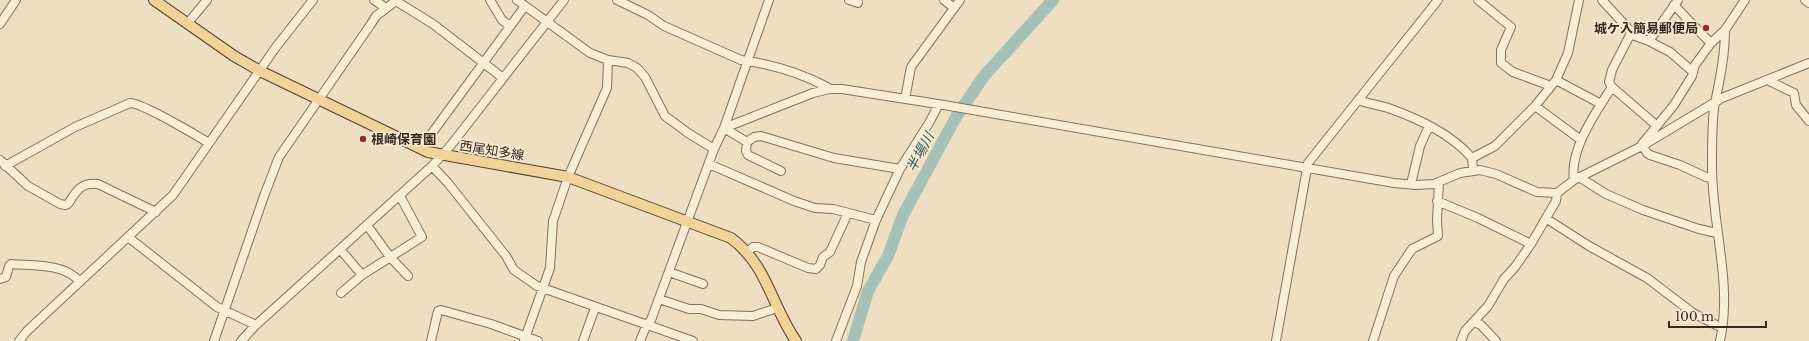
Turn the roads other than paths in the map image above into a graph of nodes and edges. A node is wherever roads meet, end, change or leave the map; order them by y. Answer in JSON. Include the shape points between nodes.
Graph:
{"nodes":[{"id":1,"x":16,"y":0,"type":"edge"},
{"id":2,"x":154,"y":0,"type":"edge"},
{"id":3,"x":207,"y":0,"type":"edge"},
{"id":4,"x":313,"y":0,"type":"edge"},
{"id":5,"x":374,"y":0,"type":"edge"},
{"id":6,"x":396,"y":0,"type":"edge"},
{"id":7,"x":490,"y":0,"type":"edge"},
{"id":8,"x":518,"y":0,"type":"edge"},
{"id":9,"x":564,"y":0,"type":"edge"},
{"id":10,"x":617,"y":0,"type":"edge"},
{"id":11,"x":769,"y":0,"type":"edge"},
{"id":12,"x":849,"y":0,"type":"edge"},
{"id":13,"x":944,"y":0,"type":"edge"},
{"id":14,"x":960,"y":0,"type":"edge"},
{"id":15,"x":1438,"y":0,"type":"edge"},
{"id":16,"x":1478,"y":0,"type":"edge"},
{"id":17,"x":1579,"y":0,"type":"edge"},
{"id":18,"x":1602,"y":0,"type":"edge"},
{"id":19,"x":1745,"y":0,"type":"edge"},
{"id":20,"x":1805,"y":0,"type":"edge"},
{"id":21,"x":858,"y":3,"type":"dead end"},
{"id":22,"x":1676,"y":3,"type":"edge"},
{"id":23,"x":1809,"y":3,"type":"edge"},
{"id":24,"x":525,"y":6,"type":"junction"},
{"id":25,"x":386,"y":8,"type":"junction"},
{"id":26,"x":954,"y":8,"type":"junction"},
{"id":27,"x":548,"y":21,"type":"junction"},
{"id":28,"x":0,"y":24,"type":"edge"},
{"id":29,"x":187,"y":24,"type":"junction"},
{"id":30,"x":510,"y":26,"type":"junction"},
{"id":31,"x":1725,"y":30,"type":"junction"},
{"id":32,"x":1632,"y":33,"type":"junction"},
{"id":33,"x":1649,"y":41,"type":"junction"},
{"id":34,"x":1711,"y":43,"type":"junction"},
{"id":35,"x":608,"y":60,"type":"junction"},
{"id":36,"x":747,"y":61,"type":"junction"},
{"id":37,"x":483,"y":62,"type":"junction"},
{"id":38,"x":1808,"y":65,"type":"edge"},
{"id":39,"x":260,"y":71,"type":"junction"},
{"id":40,"x":1692,"y":71,"type":"junction"},
{"id":41,"x":503,"y":78,"type":"junction"},
{"id":42,"x":1556,"y":80,"type":"junction"},
{"id":43,"x":1767,"y":80,"type":"junction"},
{"id":44,"x":1551,"y":86,"type":"junction"},
{"id":45,"x":1612,"y":87,"type":"junction"},
{"id":46,"x":830,"y":89,"type":"junction"},
{"id":47,"x":319,"y":99,"type":"junction"},
{"id":48,"x":905,"y":99,"type":"junction"},
{"id":49,"x":1358,"y":100,"type":"junction"},
{"id":50,"x":1716,"y":102,"type":"junction"},
{"id":51,"x":1601,"y":104,"type":"junction"},
{"id":52,"x":942,"y":105,"type":"junction"},
{"id":53,"x":1534,"y":106,"type":"junction"},
{"id":54,"x":1809,"y":121,"type":"edge"},
{"id":55,"x":1656,"y":125,"type":"junction"},
{"id":56,"x":1429,"y":126,"type":"junction"},
{"id":57,"x":724,"y":128,"type":"junction"},
{"id":58,"x":1581,"y":140,"type":"junction"},
{"id":59,"x":747,"y":142,"type":"junction"},
{"id":60,"x":209,"y":143,"type":"junction"},
{"id":61,"x":1642,"y":146,"type":"junction"},
{"id":62,"x":421,"y":148,"type":"junction"},
{"id":63,"x":714,"y":149,"type":"junction"},
{"id":64,"x":442,"y":155,"type":"junction"},
{"id":65,"x":1472,"y":158,"type":"junction"},
{"id":66,"x":3,"y":163,"type":"edge"},
{"id":67,"x":709,"y":164,"type":"junction"},
{"id":68,"x":432,"y":166,"type":"junction"},
{"id":69,"x":900,"y":169,"type":"junction"},
{"id":70,"x":1307,"y":169,"type":"junction"},
{"id":71,"x":1473,"y":170,"type":"junction"},
{"id":72,"x":781,"y":171,"type":"dead end"},
{"id":73,"x":568,"y":177,"type":"junction"},
{"id":74,"x":1712,"y":178,"type":"junction"},
{"id":75,"x":1576,"y":179,"type":"junction"},
{"id":76,"x":1439,"y":182,"type":"junction"},
{"id":77,"x":1411,"y":184,"type":"junction"},
{"id":78,"x":1557,"y":193,"type":"junction"},
{"id":79,"x":400,"y":196,"type":"junction"},
{"id":80,"x":1437,"y":201,"type":"junction"},
{"id":81,"x":156,"y":212,"type":"junction"},
{"id":82,"x":848,"y":213,"type":"junction"},
{"id":83,"x":1547,"y":219,"type":"junction"},
{"id":84,"x":876,"y":220,"type":"junction"},
{"id":85,"x":687,"y":222,"type":"junction"},
{"id":86,"x":367,"y":225,"type":"junction"},
{"id":87,"x":1717,"y":233,"type":"junction"},
{"id":88,"x":128,"y":237,"type":"junction"},
{"id":89,"x":1531,"y":244,"type":"junction"},
{"id":90,"x":340,"y":250,"type":"junction"},
{"id":91,"x":747,"y":252,"type":"junction"},
{"id":92,"x":390,"y":257,"type":"junction"},
{"id":93,"x":669,"y":272,"type":"junction"},
{"id":94,"x":362,"y":275,"type":"junction"},
{"id":95,"x":408,"y":276,"type":"dead end"},
{"id":96,"x":0,"y":279,"type":"edge"},
{"id":97,"x":80,"y":282,"type":"junction"},
{"id":98,"x":703,"y":284,"type":"dead end"},
{"id":99,"x":542,"y":288,"type":"junction"},
{"id":100,"x":341,"y":293,"type":"dead end"},
{"id":101,"x":659,"y":299,"type":"junction"},
{"id":102,"x":595,"y":308,"type":"junction"},
{"id":103,"x":777,"y":308,"type":"junction"},
{"id":104,"x":224,"y":311,"type":"junction"},
{"id":105,"x":1474,"y":322,"type":"junction"},
{"id":106,"x":647,"y":324,"type":"junction"},
{"id":107,"x":256,"y":325,"type":"junction"},
{"id":108,"x":1722,"y":328,"type":"junction"},
{"id":109,"x":525,"y":339,"type":"edge"},
{"id":110,"x":19,"y":341,"type":"edge"},
{"id":111,"x":214,"y":341,"type":"edge"},
{"id":112,"x":241,"y":341,"type":"edge"},
{"id":113,"x":431,"y":341,"type":"edge"},
{"id":114,"x":538,"y":341,"type":"edge"},
{"id":115,"x":583,"y":341,"type":"edge"},
{"id":116,"x":640,"y":341,"type":"edge"},
{"id":117,"x":693,"y":341,"type":"edge"},
{"id":118,"x":796,"y":341,"type":"edge"},
{"id":119,"x":836,"y":341,"type":"edge"},
{"id":120,"x":1276,"y":341,"type":"edge"},
{"id":121,"x":1373,"y":341,"type":"edge"},
{"id":122,"x":1461,"y":341,"type":"edge"},
{"id":123,"x":1496,"y":341,"type":"edge"},
{"id":124,"x":1720,"y":341,"type":"edge"}],
"edges":[{"from":1,"to":28,"type":"street"},
{"from":2,"to":29,"type":"main road","name":"西尾知多線"},
{"from":3,"to":29,"type":"street"},
{"from":4,"to":39,"type":"street"},
{"from":5,"to":25,"type":"street"},
{"from":6,"to":25,"type":"street"},
{"from":6,"to":37,"type":"street"},
{"from":7,"to":30,"type":"street","via":[[502,20]]},
{"from":8,"to":24,"type":"street"},
{"from":9,"to":27,"type":"street"},
{"from":10,"to":36,"type":"street","via":[[648,14],[664,26]]},
{"from":11,"to":36,"type":"street"},
{"from":12,"to":21,"type":"street"},
{"from":13,"to":26,"type":"street"},
{"from":14,"to":26,"type":"street"},
{"from":15,"to":49,"type":"street"},
{"from":16,"to":44,"type":"street","via":[[1511,26],[1501,50],[1500,59],[1503,66]]},
{"from":17,"to":42,"type":"street","via":[[1568,53]]},
{"from":18,"to":32,"type":"street"},
{"from":19,"to":31,"type":"street"},
{"from":20,"to":23,"type":"street"},
{"from":22,"to":33,"type":"street"},
{"from":22,"to":34,"type":"street","via":[[1697,31]]},
{"from":24,"to":27,"type":"street"},
{"from":24,"to":30,"type":"street"},
{"from":25,"to":47,"type":"street","via":[[371,24]]},
{"from":26,"to":48,"type":"street","via":[[911,67]]},
{"from":27,"to":35,"type":"street","via":[[576,44]]},
{"from":27,"to":41,"type":"street"},
{"from":29,"to":39,"type":"main road","name":"西尾知多線"},
{"from":30,"to":37,"type":"street"},
{"from":31,"to":34,"type":"street"},
{"from":31,"to":50,"type":"street"},
{"from":32,"to":33,"type":"street"},
{"from":32,"to":45,"type":"street","via":[[1612,70],[1609,82]]},
{"from":33,"to":40,"type":"street","via":[[1670,52]]},
{"from":34,"to":40,"type":"street"},
{"from":35,"to":63,"type":"street","via":[[628,63],[637,68],[645,77],[665,116]]},
{"from":35,"to":73,"type":"street","via":[[607,88]]},
{"from":36,"to":46,"type":"street","via":[[805,76]]},
{"from":36,"to":57,"type":"street"},
{"from":37,"to":41,"type":"street"},
{"from":37,"to":62,"type":"street"},
{"from":38,"to":43,"type":"street"},
{"from":39,"to":47,"type":"main road","name":"西尾知多線"},
{"from":39,"to":60,"type":"street"},
{"from":40,"to":55,"type":"street","via":[[1692,76],[1674,105]]},
{"from":41,"to":64,"type":"street"},
{"from":42,"to":44,"type":"street"},
{"from":42,"to":51,"type":"street"},
{"from":43,"to":50,"type":"street"},
{"from":43,"to":54,"type":"street","via":[[1794,93],[1796,105]]},
{"from":44,"to":53,"type":"street"},
{"from":45,"to":51,"type":"street"},
{"from":45,"to":55,"type":"street"},
{"from":46,"to":48,"type":"street"},
{"from":46,"to":57,"type":"street","via":[[813,93]]},
{"from":47,"to":62,"type":"main road","name":"西尾知多線"},
{"from":47,"to":104,"type":"street","via":[[275,166]]},
{"from":48,"to":52,"type":"street"},
{"from":49,"to":56,"type":"street","via":[[1391,109]]},
{"from":49,"to":70,"type":"street"},
{"from":50,"to":61,"type":"street"},
{"from":50,"to":74,"type":"street"},
{"from":51,"to":58,"type":"street"},
{"from":52,"to":69,"type":"street"},
{"from":52,"to":70,"type":"street"},
{"from":53,"to":58,"type":"street"},
{"from":53,"to":65,"type":"street","via":[[1495,146]]},
{"from":55,"to":61,"type":"street"},
{"from":56,"to":65,"type":"street","via":[[1460,145]]},
{"from":56,"to":77,"type":"street","via":[[1417,156]]},
{"from":57,"to":59,"type":"street"},
{"from":57,"to":63,"type":"street"},
{"from":58,"to":75,"type":"street","via":[[1573,172]]},
{"from":59,"to":69,"type":"street","via":[[761,136],[834,158]]},
{"from":59,"to":72,"type":"street","via":[[748,155]]},
{"from":60,"to":66,"type":"street","via":[[149,110],[130,103],[74,127]]},
{"from":60,"to":81,"type":"street","via":[[173,195]]},
{"from":61,"to":74,"type":"street","via":[[1650,155]]},
{"from":61,"to":75,"type":"street"},
{"from":62,"to":64,"type":"main road","name":"西尾知多線"},
{"from":63,"to":67,"type":"street"},
{"from":64,"to":68,"type":"street"},
{"from":64,"to":73,"type":"main road","name":"西尾知多線"},
{"from":65,"to":71,"type":"street"},
{"from":66,"to":81,"type":"street","via":[[28,186],[62,205],[68,204],[80,187],[91,183]]},
{"from":67,"to":82,"type":"street","via":[[794,201],[815,208]]},
{"from":67,"to":85,"type":"street"},
{"from":68,"to":79,"type":"street"},
{"from":68,"to":99,"type":"street","via":[[506,256],[514,270]]},
{"from":69,"to":84,"type":"street"},
{"from":70,"to":77,"type":"street"},
{"from":70,"to":120,"type":"street"},
{"from":71,"to":76,"type":"street","via":[[1460,172]]},
{"from":71,"to":78,"type":"street","via":[[1496,174],[1535,191]]},
{"from":73,"to":85,"type":"main road","name":"西尾知多線"},
{"from":73,"to":99,"type":"street","via":[[553,221],[550,268]]},
{"from":74,"to":87,"type":"street"},
{"from":75,"to":78,"type":"street"},
{"from":75,"to":87,"type":"street","via":[[1637,208]]},
{"from":76,"to":77,"type":"street"},
{"from":76,"to":80,"type":"street"},
{"from":78,"to":83,"type":"street"},
{"from":79,"to":86,"type":"street"},
{"from":79,"to":92,"type":"street","via":[[422,237]]},
{"from":80,"to":89,"type":"street"},
{"from":80,"to":121,"type":"street","via":[[1438,236],[1412,249],[1394,276]]},
{"from":81,"to":88,"type":"street"},
{"from":82,"to":84,"type":"street"},
{"from":82,"to":91,"type":"street","via":[[830,252],[823,257],[816,269],[758,247],[753,247]]},
{"from":83,"to":89,"type":"street"},
{"from":83,"to":108,"type":"street","via":[[1647,278],[1693,313]]},
{"from":84,"to":119,"type":"street","via":[[861,262],[857,286]]},
{"from":85,"to":91,"type":"main road","name":"西尾知多線","via":[[731,238]]},
{"from":85,"to":93,"type":"street"},
{"from":86,"to":90,"type":"street"},
{"from":86,"to":92,"type":"street"},
{"from":87,"to":108,"type":"street","via":[[1723,280]]},
{"from":88,"to":97,"type":"street"},
{"from":88,"to":104,"type":"street"},
{"from":89,"to":105,"type":"street"},
{"from":90,"to":94,"type":"street"},
{"from":90,"to":107,"type":"street"},
{"from":91,"to":103,"type":"main road","name":"西尾知多線","via":[[759,267]]},
{"from":92,"to":94,"type":"street"},
{"from":92,"to":95,"type":"street"},
{"from":93,"to":98,"type":"street"},
{"from":93,"to":101,"type":"street"},
{"from":94,"to":100,"type":"street"},
{"from":96,"to":97,"type":"street","via":[[6,277],[8,266],[11,264],[48,266],[64,270]]},
{"from":97,"to":110,"type":"street"},
{"from":99,"to":102,"type":"street"},
{"from":99,"to":109,"type":"street"},
{"from":101,"to":103,"type":"street","via":[[719,315],[753,316]]},
{"from":101,"to":106,"type":"street"},
{"from":102,"to":106,"type":"street"},
{"from":102,"to":115,"type":"street"},
{"from":103,"to":118,"type":"main road","name":"西尾知多線"},
{"from":104,"to":107,"type":"street"},
{"from":104,"to":111,"type":"street"},
{"from":105,"to":122,"type":"street"},
{"from":105,"to":123,"type":"street","via":[[1481,325]]},
{"from":106,"to":116,"type":"street"},
{"from":106,"to":117,"type":"street"},
{"from":107,"to":112,"type":"street"},
{"from":108,"to":124,"type":"street"},
{"from":109,"to":113,"type":"street","via":[[491,324],[441,310],[438,312]]},
{"from":109,"to":114,"type":"street"}]}
